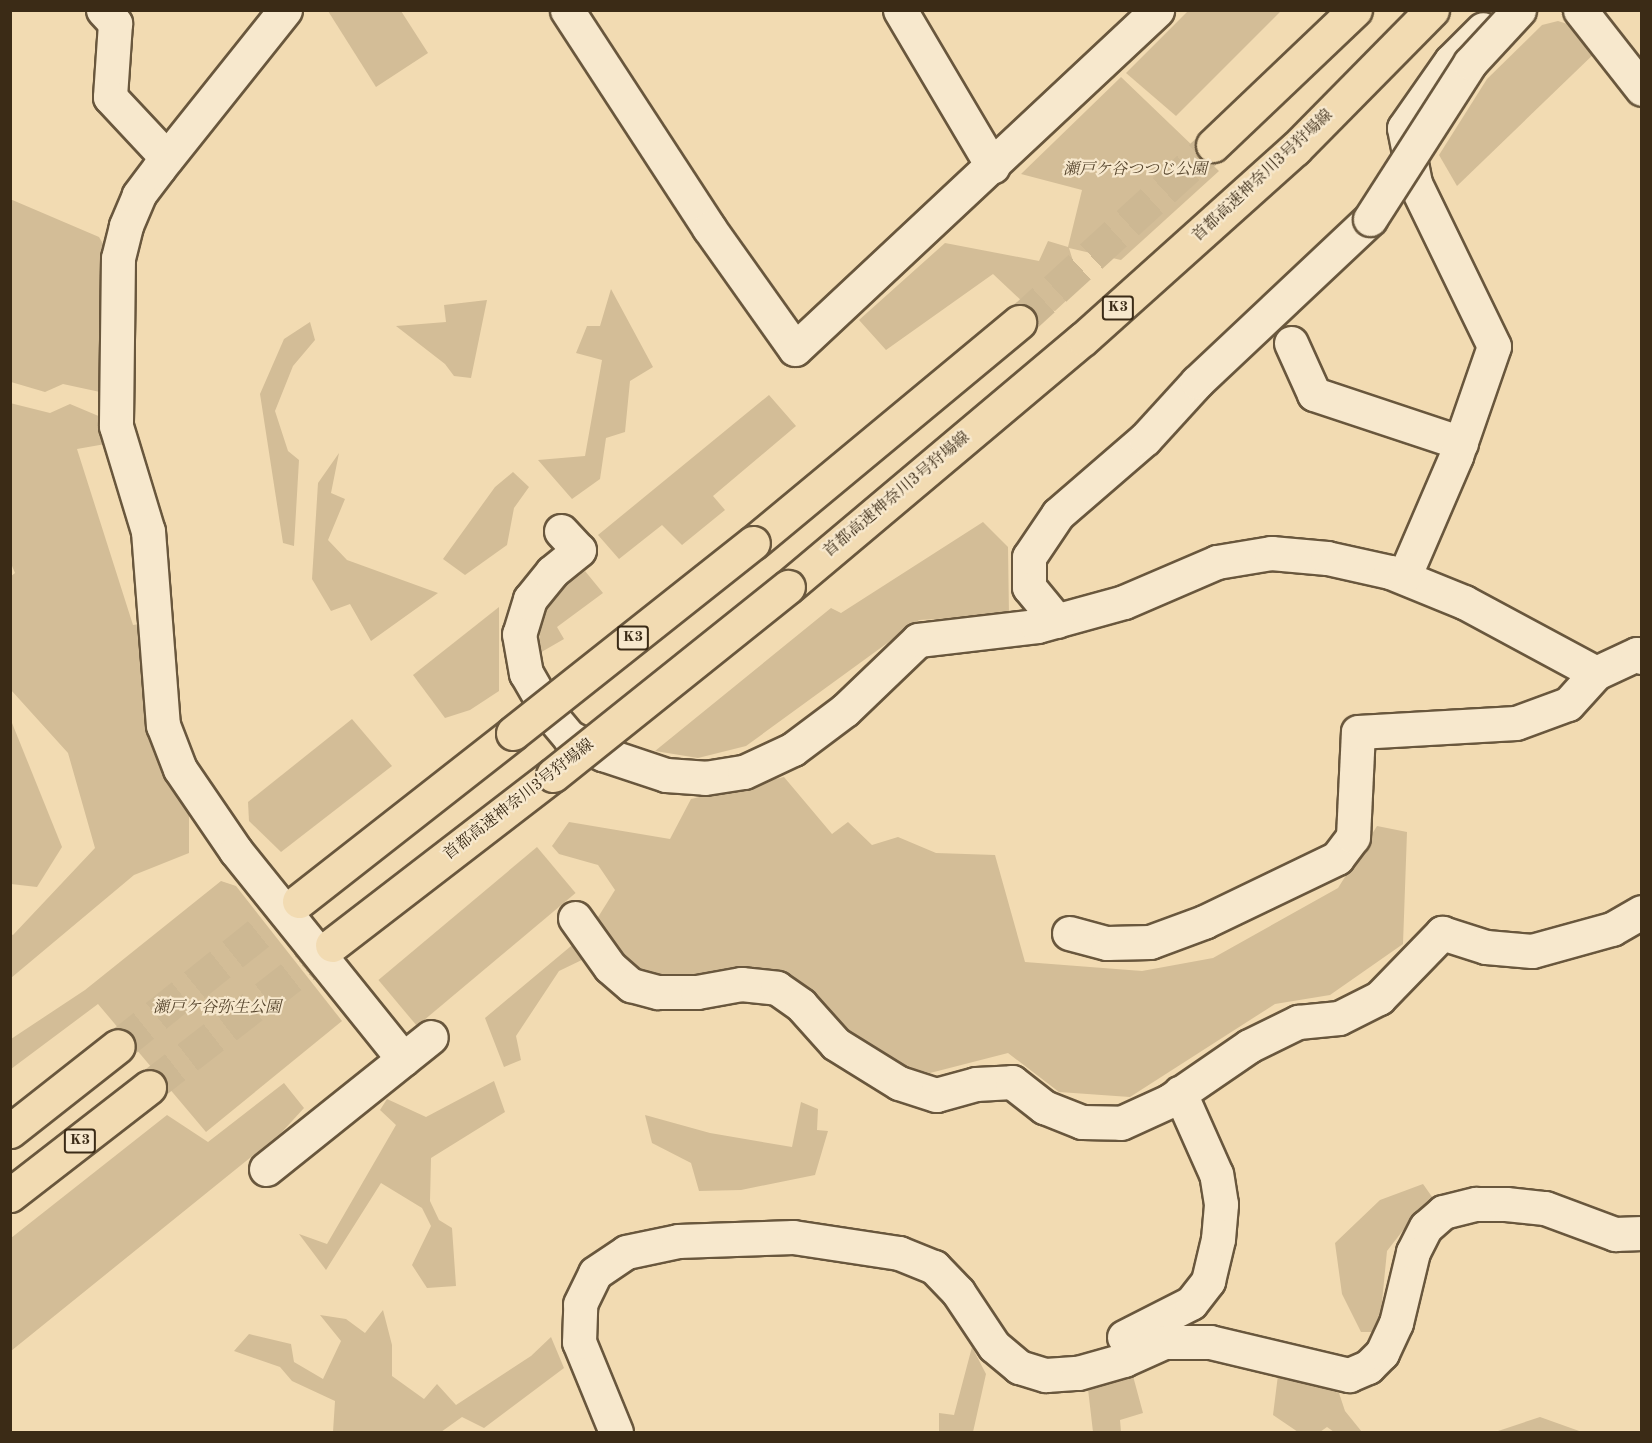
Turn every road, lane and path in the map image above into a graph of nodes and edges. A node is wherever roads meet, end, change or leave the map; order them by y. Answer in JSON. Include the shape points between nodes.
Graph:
{"nodes":[{"id":1,"x":103,"y":10,"type":"edge"},
{"id":2,"x":285,"y":10,"type":"edge"},
{"id":3,"x":567,"y":10,"type":"edge"},
{"id":4,"x":900,"y":10,"type":"edge"},
{"id":5,"x":1157,"y":10,"type":"edge"},
{"id":6,"x":1355,"y":10,"type":"edge"},
{"id":7,"x":1432,"y":10,"type":"edge"},
{"id":8,"x":1502,"y":10,"type":"edge"},
{"id":9,"x":1519,"y":10,"type":"edge"},
{"id":10,"x":1580,"y":10,"type":"edge"},
{"id":11,"x":1641,"y":89,"type":"edge"},
{"id":12,"x":1212,"y":145,"type":"tunnel mouth"},
{"id":13,"x":167,"y":158,"type":"junction"},
{"id":14,"x":993,"y":168,"type":"junction"},
{"id":15,"x":1019,"y":322,"type":"tunnel mouth"},
{"id":16,"x":1291,"y":344,"type":"dead end"},
{"id":17,"x":1461,"y":443,"type":"junction"},
{"id":18,"x":561,"y":531,"type":"dead end"},
{"id":19,"x":1404,"y":578,"type":"junction"},
{"id":20,"x":1057,"y":621,"type":"junction"},
{"id":21,"x":1641,"y":657,"type":"edge"},
{"id":22,"x":1596,"y":673,"type":"junction"},
{"id":23,"x":299,"y":901,"type":"tunnel mouth"},
{"id":24,"x":1641,"y":912,"type":"edge"},
{"id":25,"x":575,"y":918,"type":"dead end"},
{"id":26,"x":1069,"y":933,"type":"dead end"},
{"id":27,"x":332,"y":945,"type":"tunnel mouth"},
{"id":28,"x":431,"y":1036,"type":"dead end"},
{"id":29,"x":118,"y":1046,"type":"tunnel mouth"},
{"id":30,"x":403,"y":1059,"type":"junction"},
{"id":31,"x":149,"y":1087,"type":"tunnel mouth"},
{"id":32,"x":1180,"y":1093,"type":"junction"},
{"id":33,"x":10,"y":1131,"type":"edge"},
{"id":34,"x":266,"y":1169,"type":"dead end"},
{"id":35,"x":10,"y":1195,"type":"edge"},
{"id":36,"x":1641,"y":1233,"type":"edge"},
{"id":37,"x":1078,"y":1373,"type":"junction"},
{"id":38,"x":616,"y":1432,"type":"edge"}],
"edges":[{"from":1,"to":13,"type":"street","via":[[115,23],[110,97]]},
{"from":2,"to":13,"type":"street"},
{"from":3,"to":14,"type":"street","via":[[709,228],[795,349]]},
{"from":4,"to":14,"type":"street"},
{"from":5,"to":14,"type":"street"},
{"from":6,"to":12,"type":"highway"},
{"from":7,"to":27,"type":"highway","name":"首都高速神奈川3号狩場線","number":"K3","bridge":true,"via":[[1295,149],[1083,339],[788,587]]},
{"from":8,"to":17,"type":"street","via":[[1451,61],[1404,128],[1415,183],[1494,346]]},
{"from":9,"to":20,"type":"street","bridge":true,"via":[[1470,63],[1370,219],[1197,382],[1145,439],[1058,514],[1029,557],[1029,587]]},
{"from":10,"to":11,"type":"street"},
{"from":13,"to":30,"type":"street","via":[[139,195],[126,226],[118,258],[116,311],[116,426],[148,531],[163,726],[180,769],[207,811]]},
{"from":15,"to":23,"type":"highway","number":"K3","bridge":true,"via":[[753,543]]},
{"from":16,"to":17,"type":"street","via":[[1314,394]]},
{"from":17,"to":19,"type":"street"},
{"from":18,"to":20,"type":"street","via":[[579,550],[552,572],[530,599],[519,634],[526,673],[549,713],[570,737],[603,754],[666,775],[705,778],[744,772],[792,749],[845,710],[918,640]]},
{"from":19,"to":20,"type":"street","via":[[1327,558],[1271,553],[1217,562],[1124,602]]},
{"from":19,"to":22,"type":"street","via":[[1464,602]]},
{"from":21,"to":22,"type":"street","via":[[1637,654]]},
{"from":22,"to":26,"type":"street","via":[[1568,704],[1516,723],[1358,732],[1353,837],[1337,858],[1204,922],[1150,942],[1107,943]]},
{"from":24,"to":32,"type":"street","via":[[1612,929],[1532,951],[1486,947],[1442,933],[1379,998],[1339,1018],[1298,1022],[1249,1046]]},
{"from":25,"to":32,"type":"street","via":[[610,967],[631,985],[658,992],[697,992],[741,984],[777,988],[801,1005],[836,1044],[867,1066],[899,1083],[936,1095],[976,1084],[1012,1082],[1044,1107],[1073,1118],[1121,1123]]},
{"from":28,"to":30,"type":"street"},
{"from":29,"to":33,"type":"highway"},
{"from":30,"to":34,"type":"street"},
{"from":31,"to":35,"type":"highway","number":"K3"},
{"from":32,"to":37,"type":"street","via":[[1216,1174],[1221,1204],[1208,1281],[1191,1303],[1110,1344]]},
{"from":36,"to":37,"type":"street","via":[[1615,1234],[1545,1208],[1476,1204],[1443,1212],[1426,1227],[1413,1252],[1396,1323],[1382,1353],[1368,1367],[1349,1375],[1210,1342],[1164,1342],[1124,1360]]},
{"from":37,"to":38,"type":"street","via":[[1046,1375],[1019,1368],[994,1346],[958,1292],[934,1268],[899,1252],[793,1237],[678,1241],[626,1252],[595,1273],[580,1304],[579,1342]]}]}
